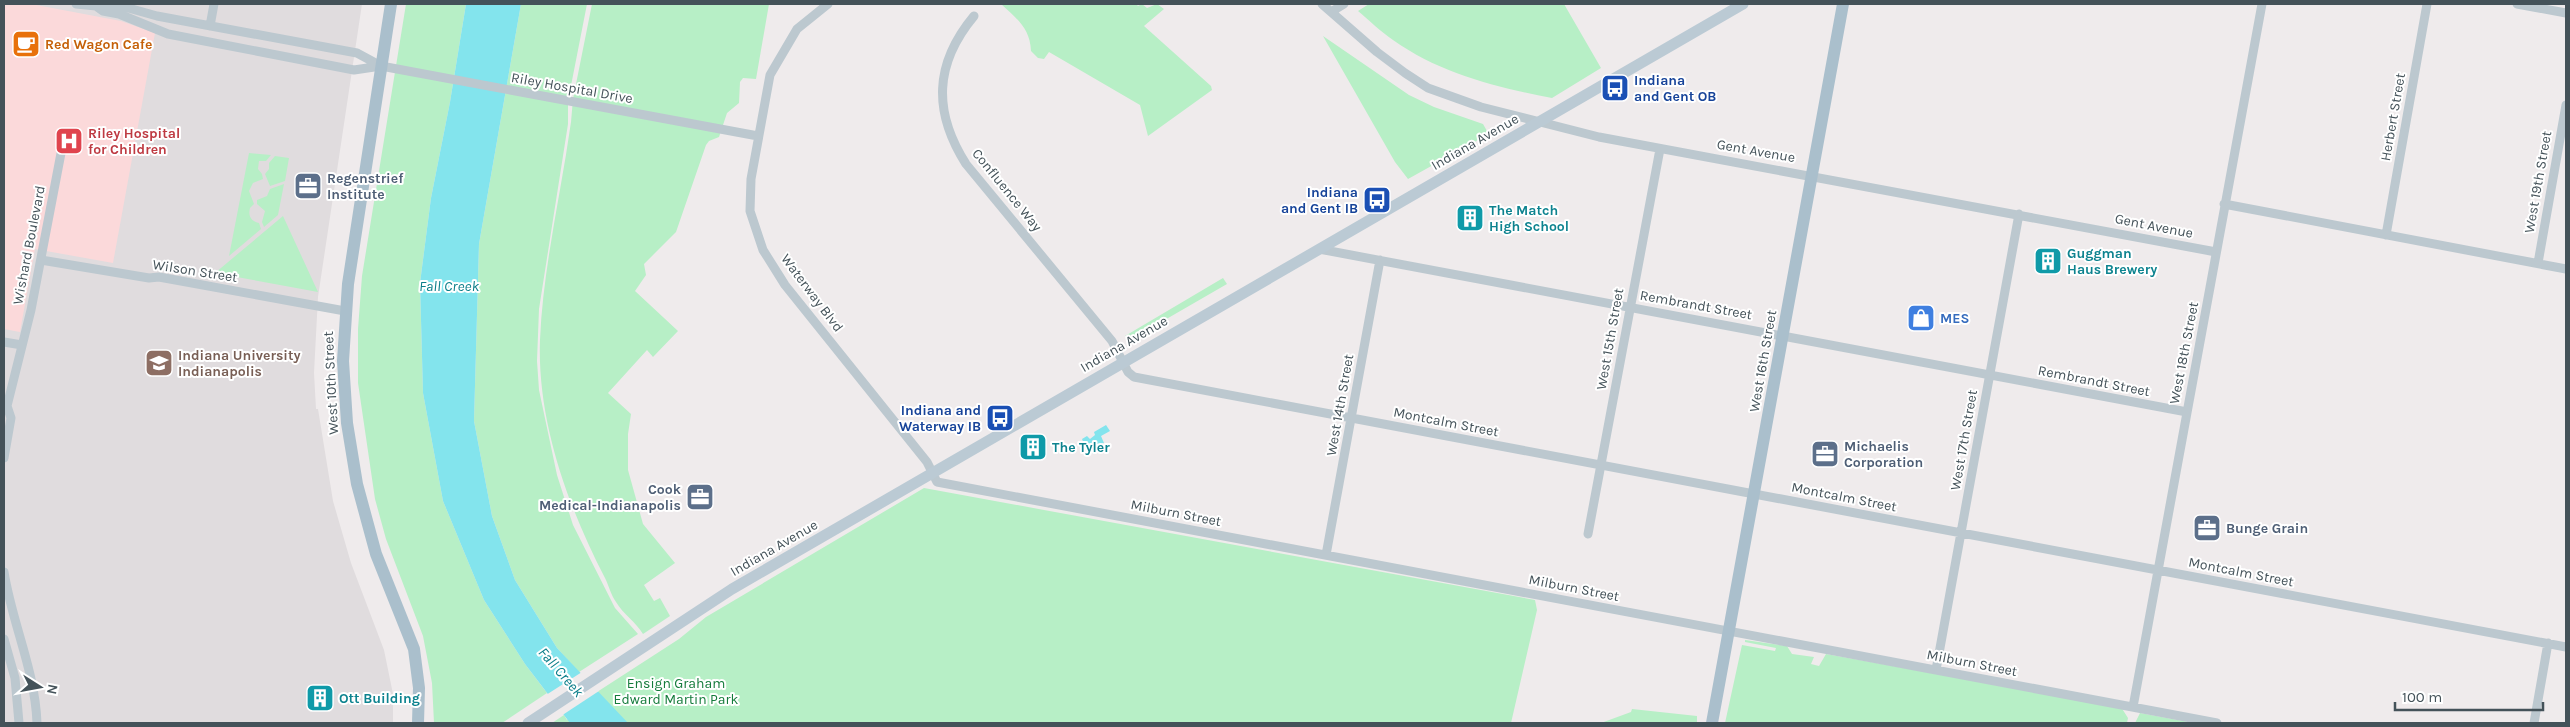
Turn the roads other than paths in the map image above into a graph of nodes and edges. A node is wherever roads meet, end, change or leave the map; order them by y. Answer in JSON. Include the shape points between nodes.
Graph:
{"nodes":[{"id":1,"x":76,"y":4,"type":"edge"},
{"id":2,"x":113,"y":4,"type":"edge"},
{"id":3,"x":214,"y":4,"type":"edge"},
{"id":4,"x":391,"y":4,"type":"edge"},
{"id":5,"x":828,"y":4,"type":"edge"},
{"id":6,"x":1322,"y":4,"type":"edge"},
{"id":7,"x":1344,"y":4,"type":"edge"},
{"id":8,"x":1743,"y":4,"type":"edge"},
{"id":9,"x":1844,"y":4,"type":"edge"},
{"id":10,"x":2262,"y":4,"type":"edge"},
{"id":11,"x":2427,"y":4,"type":"edge"},
{"id":12,"x":2517,"y":4,"type":"edge"},
{"id":13,"x":91,"y":5,"type":"edge"},
{"id":14,"x":1331,"y":12,"type":"junction"},
{"id":15,"x":2566,"y":13,"type":"edge"},
{"id":16,"x":974,"y":16,"type":"dead end"},
{"id":17,"x":210,"y":26,"type":"junction"},
{"id":18,"x":381,"y":66,"type":"junction"},
{"id":19,"x":2566,"y":105,"type":"edge"},
{"id":20,"x":1540,"y":121,"type":"junction"},
{"id":21,"x":758,"y":136,"type":"junction"},
{"id":22,"x":62,"y":148,"type":"dead end"},
{"id":23,"x":1660,"y":148,"type":"junction"},
{"id":24,"x":1811,"y":175,"type":"junction"},
{"id":25,"x":2224,"y":204,"type":"junction"},
{"id":26,"x":2019,"y":214,"type":"junction"},
{"id":27,"x":2386,"y":235,"type":"junction"},
{"id":28,"x":1318,"y":249,"type":"junction"},
{"id":29,"x":2216,"y":252,"type":"junction"},
{"id":30,"x":41,"y":260,"type":"junction"},
{"id":31,"x":1380,"y":260,"type":"junction"},
{"id":32,"x":2538,"y":263,"type":"junction"},
{"id":33,"x":2566,"y":269,"type":"edge"},
{"id":34,"x":1630,"y":307,"type":"junction"},
{"id":35,"x":345,"y":311,"type":"junction"},
{"id":36,"x":1782,"y":335,"type":"junction"},
{"id":37,"x":4,"y":342,"type":"edge"},
{"id":38,"x":22,"y":345,"type":"junction"},
{"id":39,"x":1122,"y":363,"type":"junction"},
{"id":40,"x":1990,"y":375,"type":"junction"},
{"id":41,"x":6,"y":407,"type":"edge"},
{"id":42,"x":2187,"y":412,"type":"junction"},
{"id":43,"x":1351,"y":418,"type":"junction"},
{"id":44,"x":4,"y":458,"type":"edge"},
{"id":45,"x":1601,"y":465,"type":"junction"},
{"id":46,"x":933,"y":472,"type":"junction"},
{"id":47,"x":1755,"y":494,"type":"junction"},
{"id":48,"x":1961,"y":533,"type":"junction"},
{"id":49,"x":1588,"y":534,"type":"dead end"},
{"id":50,"x":1326,"y":555,"type":"junction"},
{"id":51,"x":2157,"y":570,"type":"junction"},
{"id":52,"x":4,"y":572,"type":"edge"},
{"id":53,"x":1728,"y":631,"type":"junction"},
{"id":54,"x":4,"y":639,"type":"edge"},
{"id":55,"x":2548,"y":643,"type":"junction"},
{"id":56,"x":2566,"y":646,"type":"edge"},
{"id":57,"x":1936,"y":670,"type":"junction"},
{"id":58,"x":34,"y":692,"type":"junction"},
{"id":59,"x":17,"y":694,"type":"junction"},
{"id":60,"x":2133,"y":708,"type":"junction"},
{"id":61,"x":421,"y":721,"type":"edge"},
{"id":62,"x":20,"y":723,"type":"edge"},
{"id":63,"x":37,"y":723,"type":"edge"},
{"id":64,"x":528,"y":723,"type":"edge"},
{"id":65,"x":1712,"y":723,"type":"edge"},
{"id":66,"x":2217,"y":723,"type":"edge"},
{"id":67,"x":2534,"y":723,"type":"edge"}],
"edges":[{"from":1,"to":13,"type":"street","name":"Riley Hospital Drive"},
{"from":2,"to":13,"type":"street","name":"Riley Hospital Drive"},
{"from":2,"to":17,"type":"street","name":"Riley Hospital Drive"},
{"from":3,"to":17,"type":"street"},
{"from":4,"to":18,"type":"main road","name":"West 10th Street"},
{"from":5,"to":21,"type":"street","name":"Waterway Blvd","via":[[797,29],[770,75]]},
{"from":6,"to":14,"type":"street","name":"Gent Avenue"},
{"from":7,"to":14,"type":"street"},
{"from":8,"to":20,"type":"main road","name":"Indiana Avenue"},
{"from":9,"to":24,"type":"main road","name":"West 16th Street"},
{"from":10,"to":25,"type":"street","name":"West 18th Street"},
{"from":11,"to":27,"type":"street","name":"Herbert Street"},
{"from":12,"to":15,"type":"street"},
{"from":13,"to":18,"type":"street","name":"Riley Hospital Drive","via":[[168,34],[354,70]]},
{"from":14,"to":20,"type":"street","name":"Gent Avenue","via":[[1377,52],[1428,88],[1462,101]]},
{"from":16,"to":39,"type":"street","name":"Confluence Way","via":[[952,47],[942,83],[950,136],[966,164],[1112,341]]},
{"from":17,"to":18,"type":"street","name":"Riley Hospital Drive","via":[[357,53]]},
{"from":18,"to":21,"type":"street","name":"Riley Hospital Drive"},
{"from":18,"to":35,"type":"main road","name":"West 10th Street"},
{"from":19,"to":32,"type":"street","name":"West 19th Street"},
{"from":20,"to":23,"type":"street","name":"Gent Avenue","via":[[1599,137]]},
{"from":20,"to":28,"type":"main road","name":"Indiana Avenue"},
{"from":21,"to":46,"type":"street","name":"Waterway Blvd","via":[[750,210],[763,250],[785,285]]},
{"from":22,"to":30,"type":"street","name":"Wishard Boulevard"},
{"from":23,"to":24,"type":"street","name":"Gent Avenue"},
{"from":23,"to":34,"type":"street","name":"West 15th Street"},
{"from":24,"to":26,"type":"street","name":"Gent Avenue"},
{"from":24,"to":36,"type":"main road","name":"West 16th Street"},
{"from":25,"to":27,"type":"street"},
{"from":25,"to":29,"type":"street","name":"West 18th Street"},
{"from":26,"to":29,"type":"street","name":"Gent Avenue"},
{"from":26,"to":40,"type":"street","name":"West 17th Street"},
{"from":27,"to":32,"type":"street"},
{"from":28,"to":31,"type":"street","name":"Rembrandt Street"},
{"from":28,"to":39,"type":"main road","name":"Indiana Avenue"},
{"from":29,"to":42,"type":"street","name":"West 18th Street"},
{"from":30,"to":35,"type":"street","name":"Wilson Street","via":[[149,278],[159,276]]},
{"from":30,"to":38,"type":"street","name":"Wishard Boulevard"},
{"from":31,"to":34,"type":"street","name":"Rembrandt Street"},
{"from":31,"to":43,"type":"street","name":"West 14th Street"},
{"from":32,"to":33,"type":"street"},
{"from":34,"to":36,"type":"street","name":"Rembrandt Street"},
{"from":34,"to":45,"type":"street","name":"West 15th Street"},
{"from":35,"to":61,"type":"main road","name":"West 10th Street","via":[[342,352],[352,464],[376,554],[414,649]]},
{"from":36,"to":40,"type":"street","name":"Rembrandt Street"},
{"from":36,"to":47,"type":"main road","name":"West 16th Street"},
{"from":37,"to":38,"type":"street"},
{"from":38,"to":41,"type":"street","name":"Wishard Boulevard"},
{"from":39,"to":43,"type":"street","name":"Montcalm Street","via":[[1134,377]]},
{"from":39,"to":46,"type":"main road","name":"Indiana Avenue"},
{"from":40,"to":42,"type":"street","name":"Rembrandt Street"},
{"from":40,"to":48,"type":"street","name":"West 17th Street"},
{"from":41,"to":44,"type":"street","name":"Wishard Boulevard","via":[[11,418]]},
{"from":42,"to":51,"type":"street","name":"West 18th Street"},
{"from":43,"to":45,"type":"street","name":"Montcalm Street"},
{"from":43,"to":50,"type":"street","name":"West 14th Street"},
{"from":45,"to":47,"type":"street","name":"Montcalm Street"},
{"from":45,"to":49,"type":"street","name":"West 15th Street"},
{"from":46,"to":50,"type":"street","name":"Milburn Street","via":[[937,482]]},
{"from":46,"to":64,"type":"main road","name":"Indiana Avenue","via":[[732,589]]},
{"from":47,"to":48,"type":"street","name":"Montcalm Street"},
{"from":47,"to":53,"type":"main road","name":"West 16th Street"},
{"from":48,"to":51,"type":"street","name":"Montcalm Street"},
{"from":48,"to":57,"type":"street","name":"West 17th Street"},
{"from":50,"to":53,"type":"street","name":"Milburn Street"},
{"from":51,"to":55,"type":"street","name":"Montcalm Street"},
{"from":51,"to":60,"type":"street","name":"West 18th Street"},
{"from":52,"to":58,"type":"street"},
{"from":53,"to":57,"type":"street","name":"Milburn Street"},
{"from":53,"to":65,"type":"main road","name":"West 16th Street"},
{"from":54,"to":59,"type":"street"},
{"from":55,"to":56,"type":"street","name":"Montcalm Street"},
{"from":55,"to":67,"type":"street"},
{"from":57,"to":60,"type":"street","name":"Milburn Street"},
{"from":58,"to":59,"type":"street"},
{"from":58,"to":63,"type":"street"},
{"from":59,"to":62,"type":"street"},
{"from":60,"to":66,"type":"street","name":"Milburn Street"}]}
